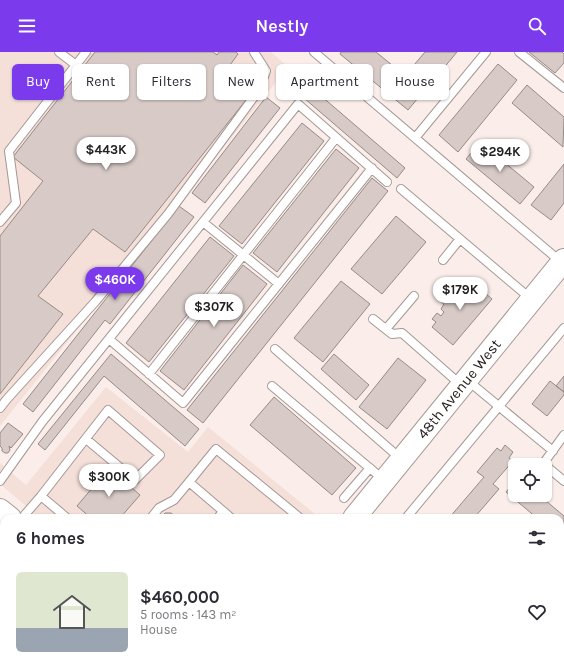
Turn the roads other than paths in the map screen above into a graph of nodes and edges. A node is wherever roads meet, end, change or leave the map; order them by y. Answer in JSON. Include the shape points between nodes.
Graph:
{"nodes":[{"id":1,"x":59,"y":52,"type":"edge"},
{"id":2,"x":86,"y":52,"type":"edge"},
{"id":3,"x":254,"y":52,"type":"edge"},
{"id":4,"x":314,"y":52,"type":"edge"},
{"id":5,"x":486,"y":52,"type":"edge"},
{"id":6,"x":519,"y":52,"type":"edge"},
{"id":7,"x":75,"y":64,"type":"edge"},
{"id":8,"x":77,"y":64,"type":"edge"},
{"id":9,"x":72,"y":70,"type":"edge"},
{"id":10,"x":564,"y":88,"type":"edge"},
{"id":11,"x":336,"y":138,"type":"junction"},
{"id":12,"x":415,"y":138,"type":"junction"},
{"id":13,"x":372,"y":168,"type":"junction"},
{"id":14,"x":387,"y":182,"type":"dead end"},
{"id":15,"x":401,"y":189,"type":"dead end"},
{"id":16,"x":0,"y":222,"type":"edge"},
{"id":17,"x":203,"y":222,"type":"junction"},
{"id":18,"x":460,"y":239,"type":"junction"},
{"id":19,"x":244,"y":255,"type":"junction"},
{"id":20,"x":443,"y":260,"type":"dead end"},
{"id":21,"x":563,"y":261,"type":"edge"},
{"id":22,"x":279,"y":284,"type":"junction"},
{"id":23,"x":414,"y":296,"type":"dead end"},
{"id":24,"x":532,"y":299,"type":"junction"},
{"id":25,"x":373,"y":319,"type":"dead end"},
{"id":26,"x":564,"y":328,"type":"edge"},
{"id":27,"x":386,"y":329,"type":"junction"},
{"id":28,"x":109,"y":339,"type":"junction"},
{"id":29,"x":275,"y":349,"type":"dead end"},
{"id":30,"x":149,"y":374,"type":"junction"},
{"id":31,"x":464,"y":382,"type":"junction"},
{"id":32,"x":272,"y":386,"type":"dead end"},
{"id":33,"x":498,"y":406,"type":"junction"},
{"id":34,"x":0,"y":408,"type":"edge"},
{"id":35,"x":564,"y":435,"type":"edge"},
{"id":36,"x":86,"y":439,"type":"junction"},
{"id":37,"x":553,"y":451,"type":"junction"},
{"id":38,"x":548,"y":458,"type":"edge"},
{"id":39,"x":401,"y":460,"type":"junction"},
{"id":40,"x":552,"y":471,"type":"edge"},
{"id":41,"x":377,"y":474,"type":"junction"},
{"id":42,"x":0,"y":481,"type":"edge"},
{"id":43,"x":564,"y":481,"type":"edge"},
{"id":44,"x":188,"y":482,"type":"junction"},
{"id":45,"x":41,"y":496,"type":"junction"},
{"id":46,"x":344,"y":498,"type":"dead end"},
{"id":47,"x":25,"y":514,"type":"edge"},
{"id":48,"x":62,"y":514,"type":"edge"},
{"id":49,"x":154,"y":514,"type":"edge"},
{"id":50,"x":219,"y":514,"type":"edge"},
{"id":51,"x":295,"y":514,"type":"edge"},
{"id":52,"x":356,"y":514,"type":"edge"},
{"id":53,"x":409,"y":514,"type":"edge"}],
"edges":[{"from":1,"to":7,"type":"lane"},
{"from":2,"to":8,"type":"lane"},
{"from":3,"to":34,"type":"lane","via":[[266,71],[259,90],[168,214],[96,302]]},
{"from":4,"to":12,"type":"lane"},
{"from":5,"to":12,"type":"lane"},
{"from":6,"to":10,"type":"lane"},
{"from":9,"to":16,"type":"lane","via":[[9,150],[16,203]]},
{"from":11,"to":13,"type":"lane"},
{"from":11,"to":17,"type":"lane","via":[[298,104]]},
{"from":11,"to":19,"type":"lane"},
{"from":12,"to":21,"type":"lane"},
{"from":13,"to":14,"type":"lane"},
{"from":13,"to":22,"type":"lane"},
{"from":15,"to":18,"type":"lane"},
{"from":17,"to":19,"type":"lane"},
{"from":17,"to":28,"type":"lane"},
{"from":18,"to":20,"type":"lane"},
{"from":18,"to":24,"type":"lane"},
{"from":19,"to":22,"type":"lane"},
{"from":19,"to":30,"type":"lane"},
{"from":21,"to":24,"type":"street","name":"48th Avenue West"},
{"from":22,"to":30,"type":"lane","via":[[183,403]]},
{"from":23,"to":27,"type":"lane"},
{"from":24,"to":31,"type":"street","name":"48th Avenue West"},
{"from":25,"to":27,"type":"lane"},
{"from":26,"to":33,"type":"lane"},
{"from":27,"to":31,"type":"lane","via":[[392,334],[402,333]]},
{"from":28,"to":30,"type":"lane"},
{"from":28,"to":42,"type":"lane","via":[[42,422]]},
{"from":29,"to":39,"type":"lane"},
{"from":31,"to":33,"type":"lane"},
{"from":31,"to":39,"type":"street","name":"48th Avenue West"},
{"from":32,"to":41,"type":"lane"},
{"from":33,"to":37,"type":"lane"},
{"from":33,"to":53,"type":"lane"},
{"from":35,"to":37,"type":"lane"},
{"from":36,"to":36,"type":"lane","via":[[108,410],[160,454],[135,480]]},
{"from":36,"to":45,"type":"lane"},
{"from":37,"to":38,"type":"lane"},
{"from":39,"to":41,"type":"street","name":"48th Avenue West"},
{"from":40,"to":43,"type":"lane"},
{"from":41,"to":46,"type":"lane"},
{"from":41,"to":52,"type":"street","name":"48th Avenue West"},
{"from":44,"to":49,"type":"lane","via":[[174,500],[159,508]]},
{"from":44,"to":50,"type":"lane"},
{"from":44,"to":51,"type":"lane","via":[[216,449]]},
{"from":45,"to":47,"type":"lane"},
{"from":45,"to":48,"type":"lane"}]}
